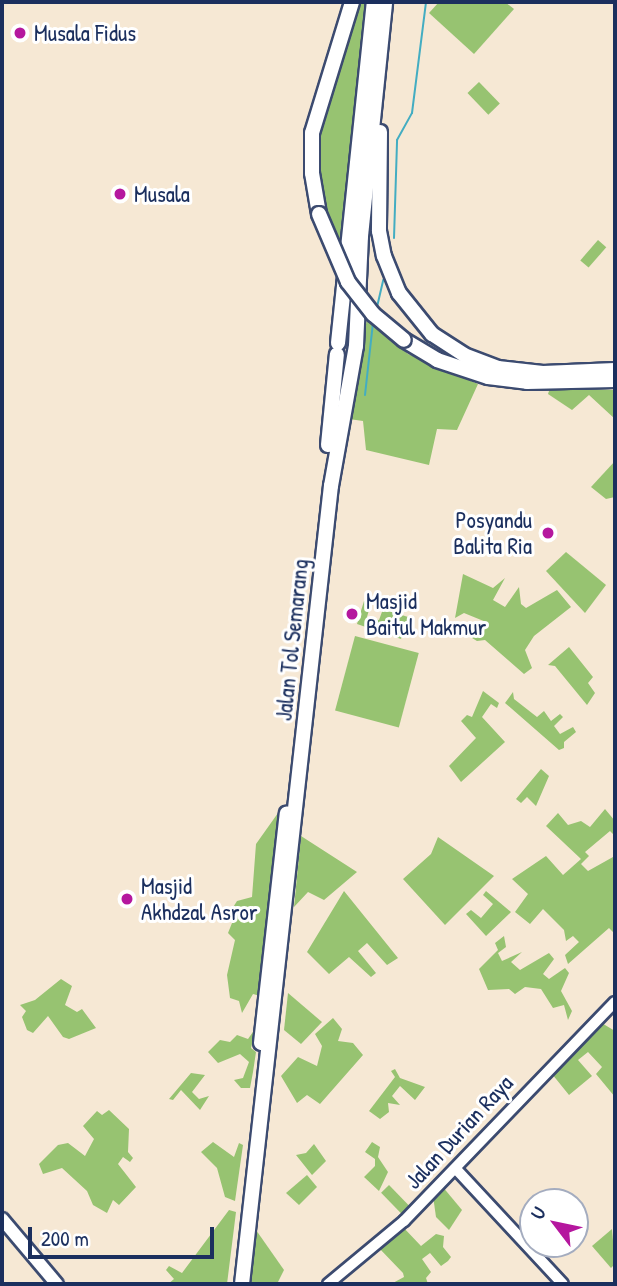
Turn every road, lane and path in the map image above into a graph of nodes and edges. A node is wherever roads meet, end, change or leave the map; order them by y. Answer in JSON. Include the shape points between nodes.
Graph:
{"nodes":[{"id":1,"x":352,"y":2,"type":"edge"},
{"id":2,"x":374,"y":2,"type":"edge"},
{"id":3,"x":386,"y":2,"type":"edge"},
{"id":4,"x":382,"y":46,"type":"junction"},
{"id":5,"x":615,"y":370,"type":"edge"},
{"id":6,"x":615,"y":380,"type":"edge"},
{"id":7,"x":615,"y":1002,"type":"edge"},
{"id":8,"x":456,"y":1169,"type":"junction"},
{"id":9,"x":2,"y":1219,"type":"edge"},
{"id":10,"x":57,"y":1284,"type":"edge"},
{"id":11,"x":234,"y":1284,"type":"edge"},
{"id":12,"x":242,"y":1284,"type":"edge"},
{"id":13,"x":328,"y":1284,"type":"edge"},
{"id":14,"x":563,"y":1284,"type":"edge"}],
"edges":[{"from":1,"to":6,"type":"highway","bridge":true,"via":[[312,133],[319,214],[348,282],[373,314],[404,340],[470,373],[506,380]]},
{"from":2,"to":11,"type":"highway","name":"Jalan Tol Semarang"},
{"from":3,"to":4,"type":"highway","name":"Jalan Tol Semarang"},
{"from":4,"to":5,"type":"highway","via":[[379,231],[388,268],[407,306],[432,334],[490,366],[525,372]]},
{"from":4,"to":12,"type":"highway","name":"Jalan Tol Semarang","via":[[360,247],[356,346],[331,486]]},
{"from":7,"to":8,"type":"main road","name":"Jalan Durian Raya"},
{"from":8,"to":13,"type":"main road","name":"Jalan Durian Raya","via":[[404,1221]]},
{"from":8,"to":14,"type":"street"},
{"from":9,"to":10,"type":"highway"}]}
